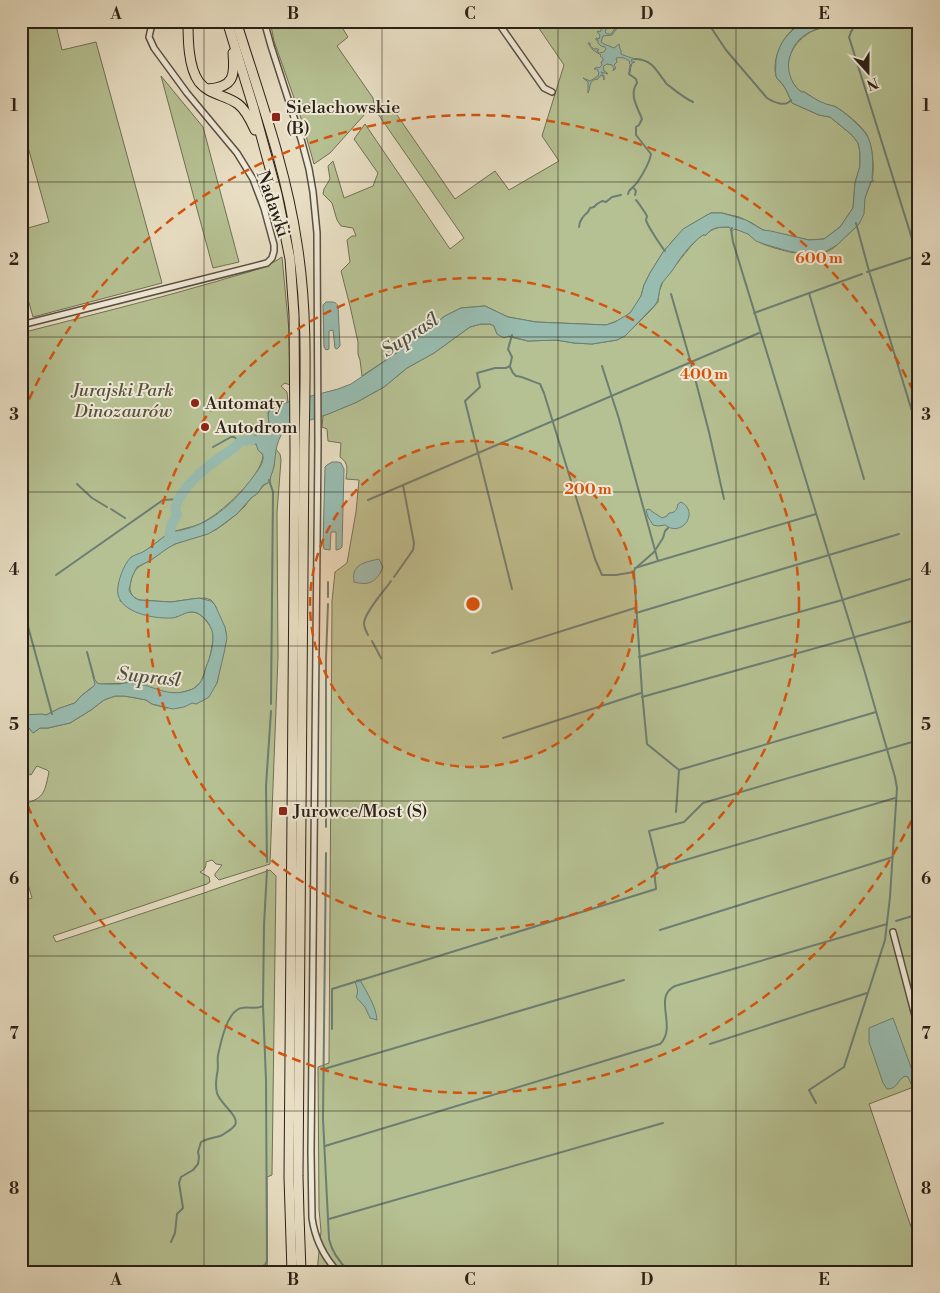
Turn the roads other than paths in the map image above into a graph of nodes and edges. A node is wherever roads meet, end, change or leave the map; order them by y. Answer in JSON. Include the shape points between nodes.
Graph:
{"nodes":[{"id":1,"x":181,"y":21,"type":"edge"},
{"id":2,"x":188,"y":21,"type":"edge"},
{"id":3,"x":227,"y":21,"type":"edge"},
{"id":4,"x":236,"y":21,"type":"edge"},
{"id":5,"x":264,"y":21,"type":"edge"},
{"id":6,"x":497,"y":21,"type":"edge"},
{"id":7,"x":156,"y":22,"type":"edge"},
{"id":8,"x":232,"y":38,"type":"junction"},
{"id":9,"x":188,"y":39,"type":"junction"},
{"id":10,"x":208,"y":90,"type":"junction"},
{"id":11,"x":552,"y":92,"type":"dead end"},
{"id":12,"x":265,"y":150,"type":"junction"},
{"id":13,"x":21,"y":326,"type":"edge"},
{"id":14,"x":300,"y":377,"type":"junction"},
{"id":15,"x":300,"y":451,"type":"junction"},
{"id":16,"x":893,"y":932,"type":"dead end"},
{"id":17,"x":919,"y":1031,"type":"edge"},
{"id":18,"x":292,"y":1272,"type":"edge"},
{"id":19,"x":302,"y":1272,"type":"edge"},
{"id":20,"x":338,"y":1272,"type":"edge"}],
"edges":[{"from":1,"to":9,"type":"highway"},
{"from":2,"to":9,"type":"highway"},
{"from":3,"to":8,"type":"highway"},
{"from":4,"to":14,"type":"highway","via":[[279,161],[294,227],[303,295]]},
{"from":5,"to":20,"type":"street","via":[[309,169],[318,233],[312,1218],[316,1238]]},
{"from":6,"to":11,"type":"street","via":[[544,88]]},
{"from":7,"to":13,"type":"street","name":"Nadawki","via":[[149,37],[154,48],[237,153],[252,179],[272,238],[272,258],[267,263]]},
{"from":8,"to":10,"type":"highway","via":[[232,79],[224,86]]},
{"from":8,"to":12,"type":"highway"},
{"from":9,"to":10,"type":"highway","via":[[194,73]]},
{"from":10,"to":12,"type":"highway","via":[[240,106]]},
{"from":12,"to":14,"type":"highway","via":[[290,259]]},
{"from":14,"to":15,"type":"highway"},
{"from":15,"to":18,"type":"highway","via":[[289,1176]]},
{"from":15,"to":19,"type":"highway","via":[[298,1215]]},
{"from":16,"to":17,"type":"street"}]}
